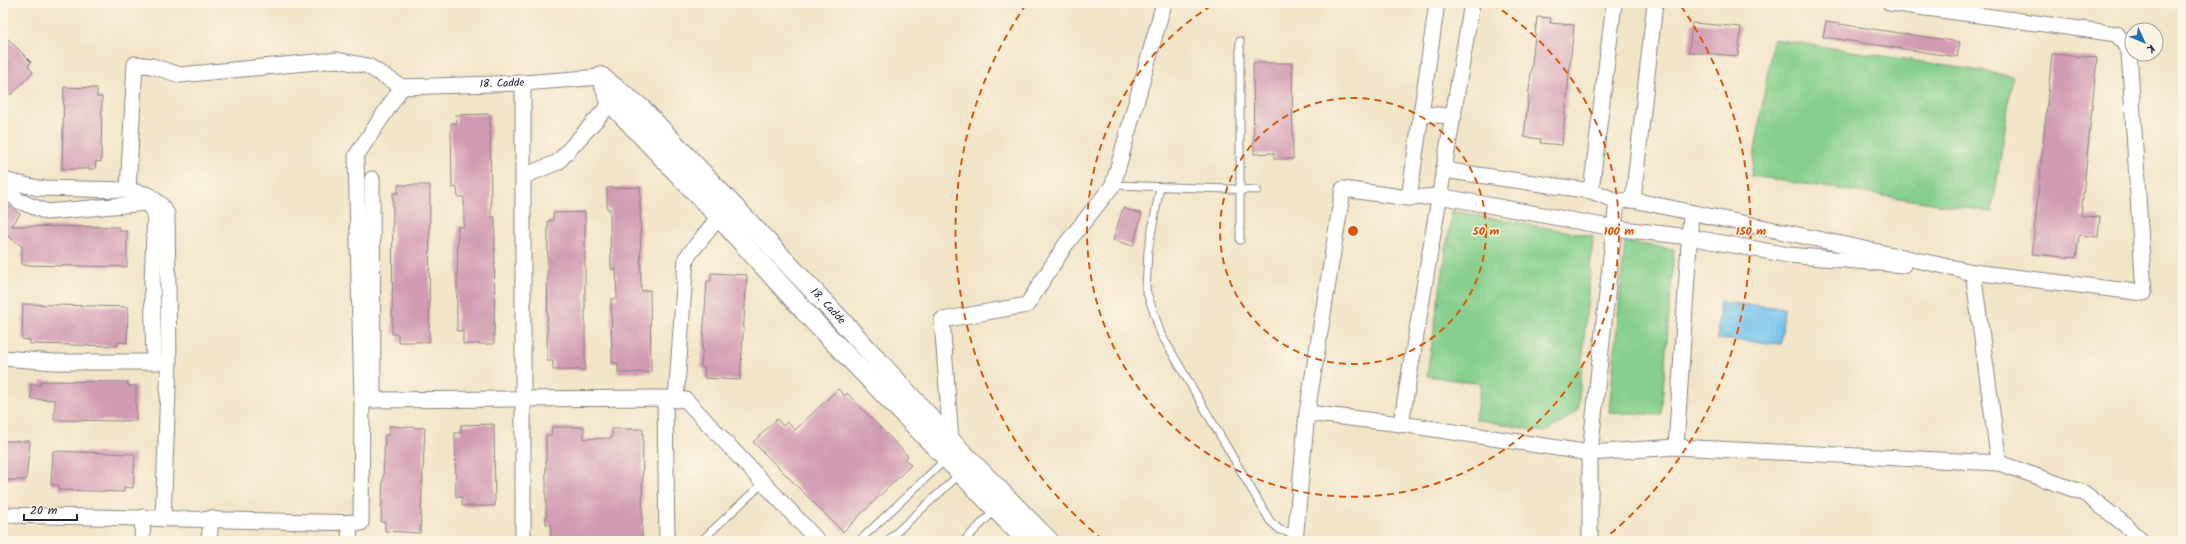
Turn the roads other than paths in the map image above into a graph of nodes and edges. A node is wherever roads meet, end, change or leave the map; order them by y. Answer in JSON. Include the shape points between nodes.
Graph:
{"nodes":[{"id":1,"x":1164,"y":3,"type":"edge"},
{"id":2,"x":1437,"y":3,"type":"edge"},
{"id":3,"x":1472,"y":3,"type":"edge"},
{"id":4,"x":1614,"y":3,"type":"edge"},
{"id":5,"x":1655,"y":3,"type":"edge"},
{"id":6,"x":1890,"y":3,"type":"edge"},
{"id":7,"x":1240,"y":41,"type":"dead end"},
{"id":8,"x":601,"y":77,"type":"junction"},
{"id":9,"x":523,"y":83,"type":"junction"},
{"id":10,"x":402,"y":87,"type":"junction"},
{"id":11,"x":611,"y":104,"type":"junction"},
{"id":12,"x":1420,"y":114,"type":"junction"},
{"id":13,"x":1454,"y":116,"type":"junction"},
{"id":14,"x":1443,"y":170,"type":"junction"},
{"id":15,"x":524,"y":176,"type":"junction"},
{"id":16,"x":372,"y":179,"type":"dead end"},
{"id":17,"x":3,"y":180,"type":"edge"},
{"id":18,"x":1113,"y":185,"type":"junction"},
{"id":19,"x":3,"y":187,"type":"edge"},
{"id":20,"x":1160,"y":187,"type":"junction"},
{"id":21,"x":128,"y":190,"type":"junction"},
{"id":22,"x":1240,"y":190,"type":"junction"},
{"id":23,"x":1257,"y":190,"type":"dead end"},
{"id":24,"x":1591,"y":192,"type":"junction"},
{"id":25,"x":1439,"y":196,"type":"junction"},
{"id":26,"x":1408,"y":198,"type":"junction"},
{"id":27,"x":1633,"y":200,"type":"junction"},
{"id":28,"x":1617,"y":201,"type":"junction"},
{"id":29,"x":1691,"y":213,"type":"junction"},
{"id":30,"x":719,"y":217,"type":"junction"},
{"id":31,"x":1614,"y":228,"type":"junction"},
{"id":32,"x":1689,"y":237,"type":"junction"},
{"id":33,"x":1240,"y":240,"type":"dead end"},
{"id":34,"x":1973,"y":272,"type":"junction"},
{"id":35,"x":3,"y":358,"type":"edge"},
{"id":36,"x":162,"y":362,"type":"junction"},
{"id":37,"x":524,"y":398,"type":"junction"},
{"id":38,"x":670,"y":399,"type":"junction"},
{"id":39,"x":368,"y":400,"type":"junction"},
{"id":40,"x":1307,"y":414,"type":"junction"},
{"id":41,"x":1401,"y":424,"type":"junction"},
{"id":42,"x":1676,"y":447,"type":"junction"},
{"id":43,"x":949,"y":449,"type":"junction"},
{"id":44,"x":1590,"y":453,"type":"junction"},
{"id":45,"x":1999,"y":463,"type":"junction"},
{"id":46,"x":961,"y":472,"type":"junction"},
{"id":47,"x":763,"y":483,"type":"junction"},
{"id":48,"x":996,"y":509,"type":"junction"},
{"id":49,"x":3,"y":514,"type":"edge"},
{"id":50,"x":143,"y":517,"type":"junction"},
{"id":51,"x":211,"y":518,"type":"junction"},
{"id":52,"x":163,"y":519,"type":"junction"},
{"id":53,"x":350,"y":522,"type":"junction"},
{"id":54,"x":1296,"y":538,"type":"edge"},
{"id":55,"x":142,"y":541,"type":"edge"},
{"id":56,"x":209,"y":541,"type":"edge"},
{"id":57,"x":349,"y":541,"type":"edge"},
{"id":58,"x":523,"y":541,"type":"edge"},
{"id":59,"x":666,"y":541,"type":"edge"},
{"id":60,"x":701,"y":541,"type":"edge"},
{"id":61,"x":818,"y":541,"type":"edge"},
{"id":62,"x":859,"y":541,"type":"edge"},
{"id":63,"x":887,"y":541,"type":"edge"},
{"id":64,"x":964,"y":541,"type":"edge"},
{"id":65,"x":1027,"y":541,"type":"edge"},
{"id":66,"x":1049,"y":541,"type":"edge"},
{"id":67,"x":1590,"y":541,"type":"edge"},
{"id":68,"x":2140,"y":541,"type":"edge"}],
"edges":[{"from":1,"to":18,"type":"street"},
{"from":2,"to":12,"type":"street"},
{"from":3,"to":13,"type":"street"},
{"from":4,"to":24,"type":"street"},
{"from":5,"to":27,"type":"street"},
{"from":6,"to":34,"type":"street","via":[[2117,34],[2129,51],[2144,293]]},
{"from":7,"to":22,"type":"lane"},
{"from":8,"to":9,"type":"street","name":"18. Cadde"},
{"from":8,"to":11,"type":"street","name":"18. Cadde"},
{"from":8,"to":43,"type":"street","name":"18. Cadde","via":[[641,108],[839,318]]},
{"from":9,"to":10,"type":"street","name":"18. Cadde"},
{"from":9,"to":15,"type":"street"},
{"from":10,"to":21,"type":"street","via":[[368,66],[337,60],[180,75],[152,66],[135,64]]},
{"from":10,"to":39,"type":"street","via":[[356,156]]},
{"from":11,"to":15,"type":"street","via":[[558,162]]},
{"from":11,"to":30,"type":"street","name":"18. Cadde"},
{"from":12,"to":13,"type":"street"},
{"from":12,"to":26,"type":"street"},
{"from":13,"to":14,"type":"street"},
{"from":14,"to":24,"type":"street"},
{"from":14,"to":25,"type":"street"},
{"from":15,"to":37,"type":"street"},
{"from":16,"to":39,"type":"street"},
{"from":17,"to":21,"type":"street","via":[[38,188]]},
{"from":18,"to":20,"type":"lane"},
{"from":18,"to":43,"type":"street","via":[[1066,244],[1026,305],[942,320]]},
{"from":19,"to":36,"type":"street","via":[[19,201],[47,212],[146,203],[155,212],[152,284]]},
{"from":20,"to":22,"type":"lane"},
{"from":20,"to":54,"type":"lane","via":[[1148,251],[1146,290],[1161,334],[1270,521],[1280,530]]},
{"from":21,"to":36,"type":"street","via":[[149,195],[167,214]]},
{"from":22,"to":23,"type":"lane"},
{"from":22,"to":33,"type":"lane"},
{"from":24,"to":28,"type":"street"},
{"from":25,"to":26,"type":"street"},
{"from":25,"to":31,"type":"street"},
{"from":25,"to":41,"type":"street"},
{"from":26,"to":40,"type":"street","via":[[1343,189]]},
{"from":27,"to":28,"type":"street"},
{"from":27,"to":29,"type":"street"},
{"from":28,"to":31,"type":"street"},
{"from":29,"to":32,"type":"street"},
{"from":29,"to":34,"type":"street"},
{"from":30,"to":38,"type":"street","via":[[686,258]]},
{"from":30,"to":43,"type":"street","name":"18. Cadde","via":[[819,327]]},
{"from":31,"to":32,"type":"street"},
{"from":31,"to":44,"type":"street"},
{"from":32,"to":34,"type":"street","via":[[1788,255]]},
{"from":32,"to":42,"type":"street"},
{"from":34,"to":45,"type":"street"},
{"from":35,"to":36,"type":"street","via":[[54,362]]},
{"from":36,"to":52,"type":"street"},
{"from":37,"to":38,"type":"street"},
{"from":37,"to":39,"type":"street"},
{"from":37,"to":58,"type":"street"},
{"from":38,"to":47,"type":"street","via":[[686,400]]},
{"from":38,"to":59,"type":"street"},
{"from":39,"to":53,"type":"street","via":[[361,522]]},
{"from":40,"to":41,"type":"street"},
{"from":40,"to":54,"type":"street"},
{"from":41,"to":44,"type":"street"},
{"from":42,"to":44,"type":"street"},
{"from":42,"to":45,"type":"street"},
{"from":43,"to":46,"type":"street","name":"18. Cadde"},
{"from":43,"to":62,"type":"lane"},
{"from":43,"to":66,"type":"street","name":"18. Cadde"},
{"from":44,"to":67,"type":"street"},
{"from":45,"to":68,"type":"street","via":[[2084,493],[2128,527]]},
{"from":46,"to":48,"type":"street","name":"18. Cadde"},
{"from":46,"to":63,"type":"lane"},
{"from":47,"to":60,"type":"lane"},
{"from":47,"to":61,"type":"street"},
{"from":48,"to":64,"type":"lane"},
{"from":48,"to":65,"type":"street","name":"18. Cadde"},
{"from":49,"to":50,"type":"street"},
{"from":50,"to":52,"type":"street"},
{"from":50,"to":55,"type":"street"},
{"from":51,"to":52,"type":"street"},
{"from":51,"to":53,"type":"street"},
{"from":51,"to":56,"type":"street"},
{"from":53,"to":57,"type":"street"}]}
